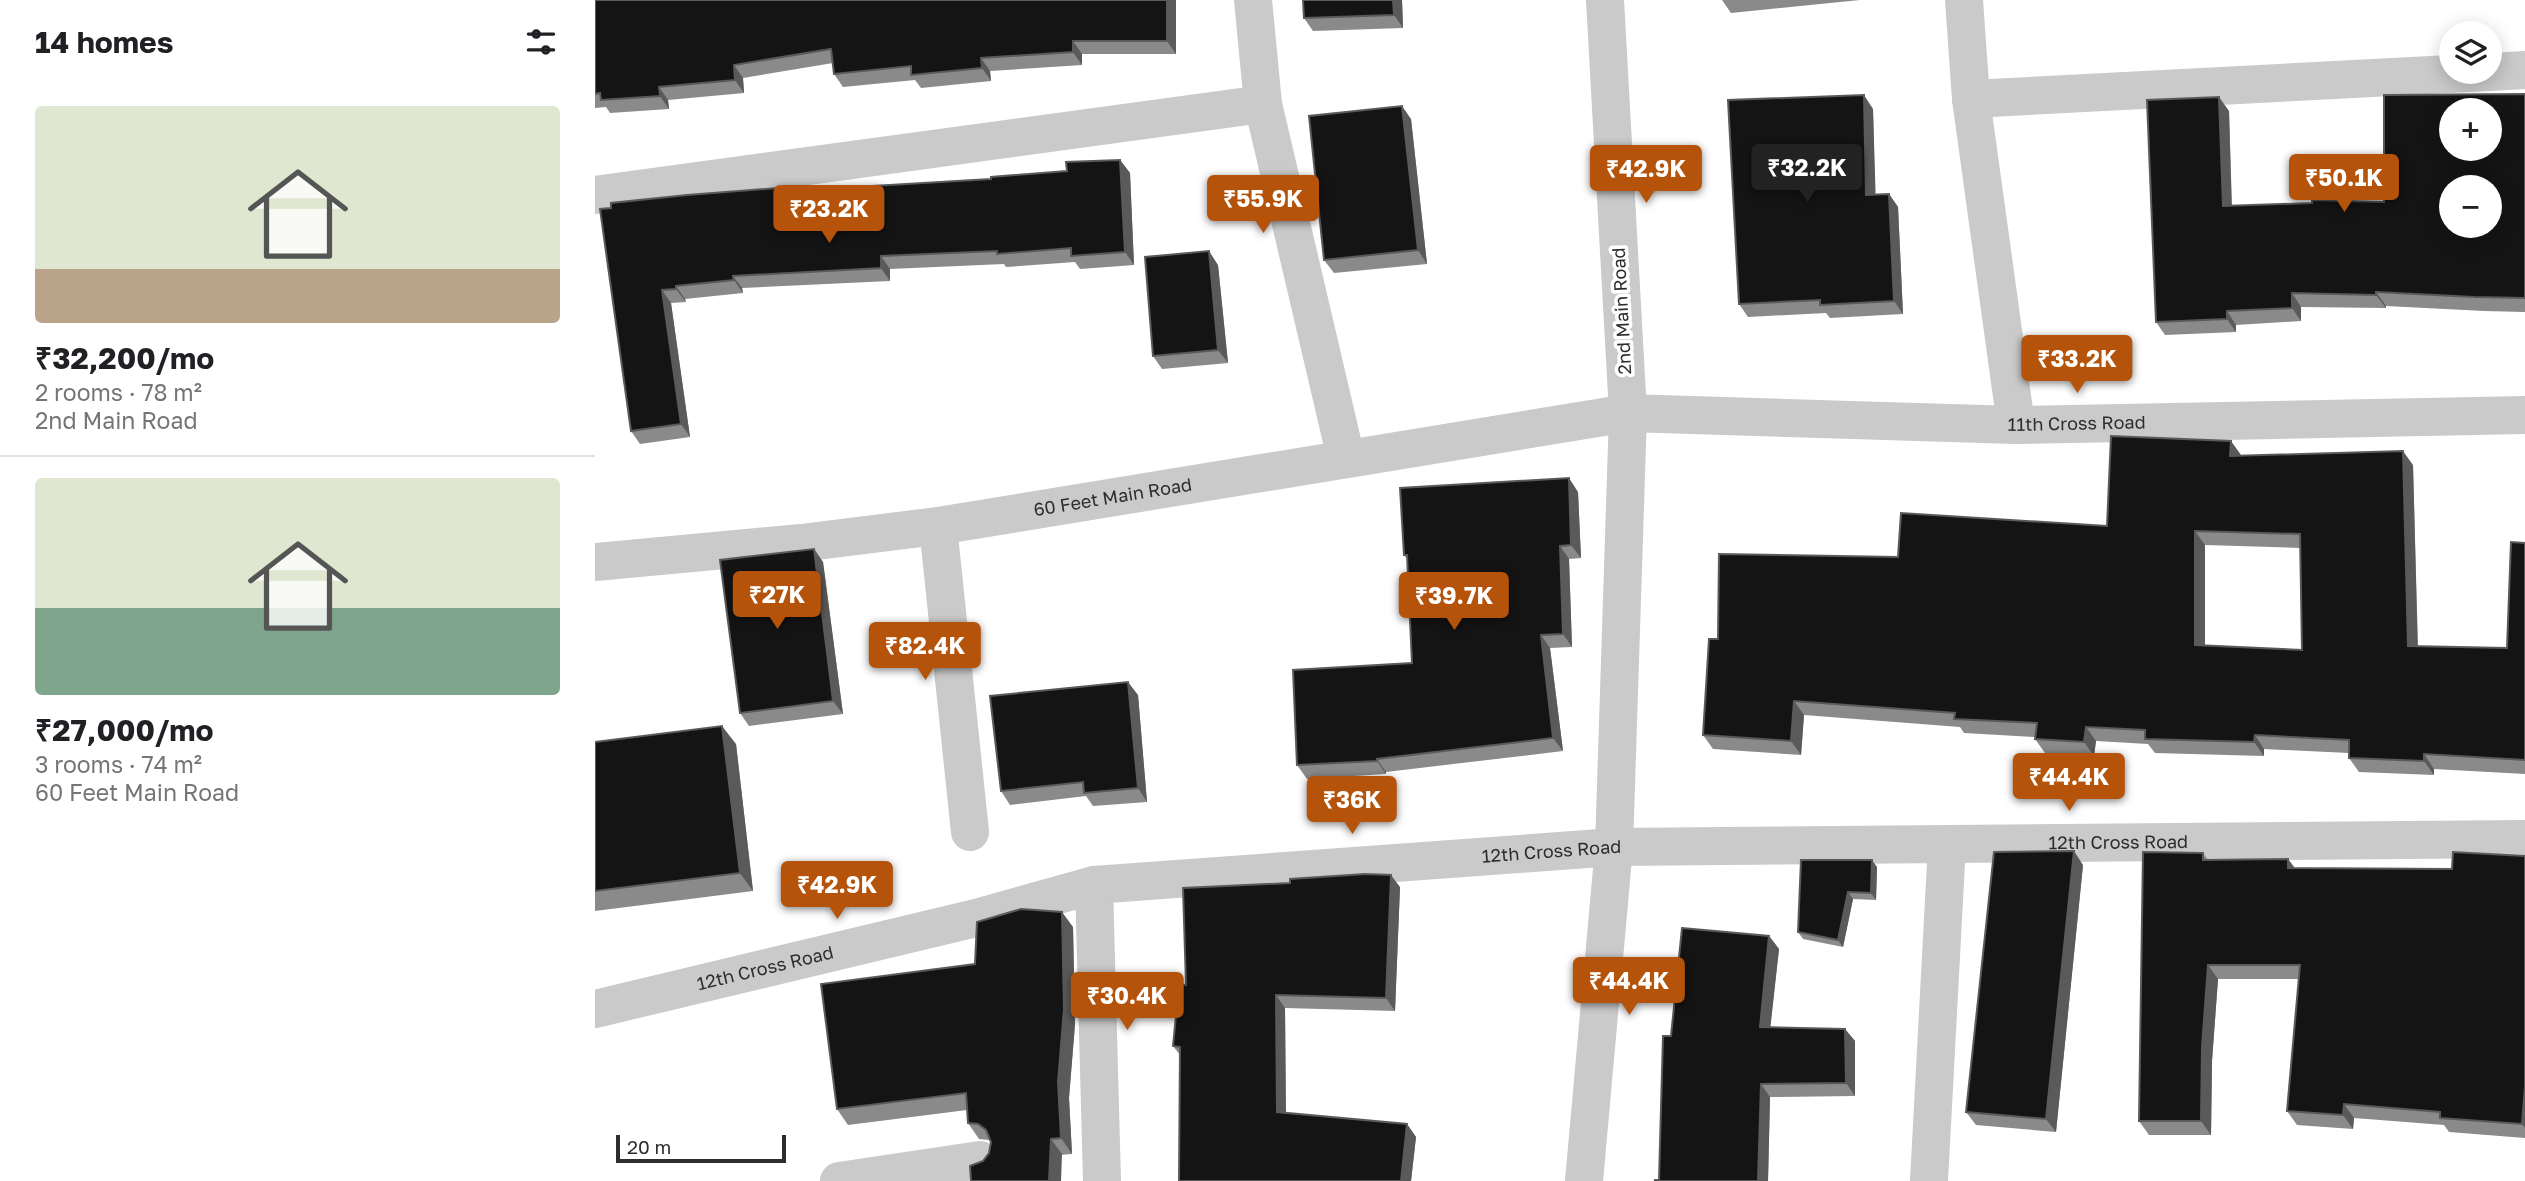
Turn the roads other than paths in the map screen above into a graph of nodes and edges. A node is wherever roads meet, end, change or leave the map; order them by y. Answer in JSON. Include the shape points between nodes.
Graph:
{"nodes":[{"id":1,"x":1253,"y":0,"type":"edge"},
{"id":2,"x":1605,"y":0,"type":"edge"},
{"id":3,"x":1964,"y":0,"type":"edge"},
{"id":4,"x":2525,"y":70,"type":"edge"},
{"id":5,"x":2502,"y":71,"type":"edge"},
{"id":6,"x":2439,"y":75,"type":"edge"},
{"id":7,"x":1972,"y":99,"type":"junction"},
{"id":8,"x":1263,"y":104,"type":"junction"},
{"id":9,"x":595,"y":195,"type":"edge"},
{"id":10,"x":1628,"y":413,"type":"junction"},
{"id":11,"x":2525,"y":415,"type":"edge"},
{"id":12,"x":2017,"y":425,"type":"junction"},
{"id":13,"x":1346,"y":458,"type":"junction"},
{"id":14,"x":938,"y":526,"type":"junction"},
{"id":15,"x":595,"y":562,"type":"edge"},
{"id":16,"x":970,"y":832,"type":"dead end"},
{"id":17,"x":2525,"y":839,"type":"edge"},
{"id":18,"x":1947,"y":844,"type":"junction"},
{"id":19,"x":1614,"y":847,"type":"junction"},
{"id":20,"x":1094,"y":885,"type":"junction"},
{"id":21,"x":595,"y":1009,"type":"edge"},
{"id":22,"x":980,"y":1160,"type":"edge"},
{"id":23,"x":839,"y":1181,"type":"edge"},
{"id":24,"x":1102,"y":1181,"type":"edge"},
{"id":25,"x":1584,"y":1181,"type":"edge"},
{"id":26,"x":1929,"y":1181,"type":"edge"}],
"edges":[{"from":1,"to":8,"type":"street"},
{"from":2,"to":10,"type":"street","name":"2nd Main Road"},
{"from":3,"to":7,"type":"street"},
{"from":4,"to":5,"type":"street"},
{"from":6,"to":7,"type":"street"},
{"from":7,"to":12,"type":"street"},
{"from":8,"to":9,"type":"street"},
{"from":8,"to":13,"type":"street"},
{"from":10,"to":12,"type":"street","name":"11th Cross Road"},
{"from":10,"to":13,"type":"street","name":"60 Feet Main Road"},
{"from":10,"to":19,"type":"street","name":"2nd Main Road"},
{"from":11,"to":12,"type":"street","name":"11th Cross Road"},
{"from":13,"to":14,"type":"street","name":"60 Feet Main Road"},
{"from":14,"to":15,"type":"street","name":"60 Feet Main Road"},
{"from":14,"to":16,"type":"street"},
{"from":17,"to":18,"type":"street","name":"12th Cross Road"},
{"from":18,"to":19,"type":"street","name":"12th Cross Road"},
{"from":18,"to":26,"type":"street"},
{"from":19,"to":20,"type":"street","name":"12th Cross Road"},
{"from":19,"to":25,"type":"street","name":"2nd Main Road"},
{"from":20,"to":21,"type":"street","name":"12th Cross Road","via":[[976,918]]},
{"from":20,"to":24,"type":"street"},
{"from":22,"to":23,"type":"street"}]}
